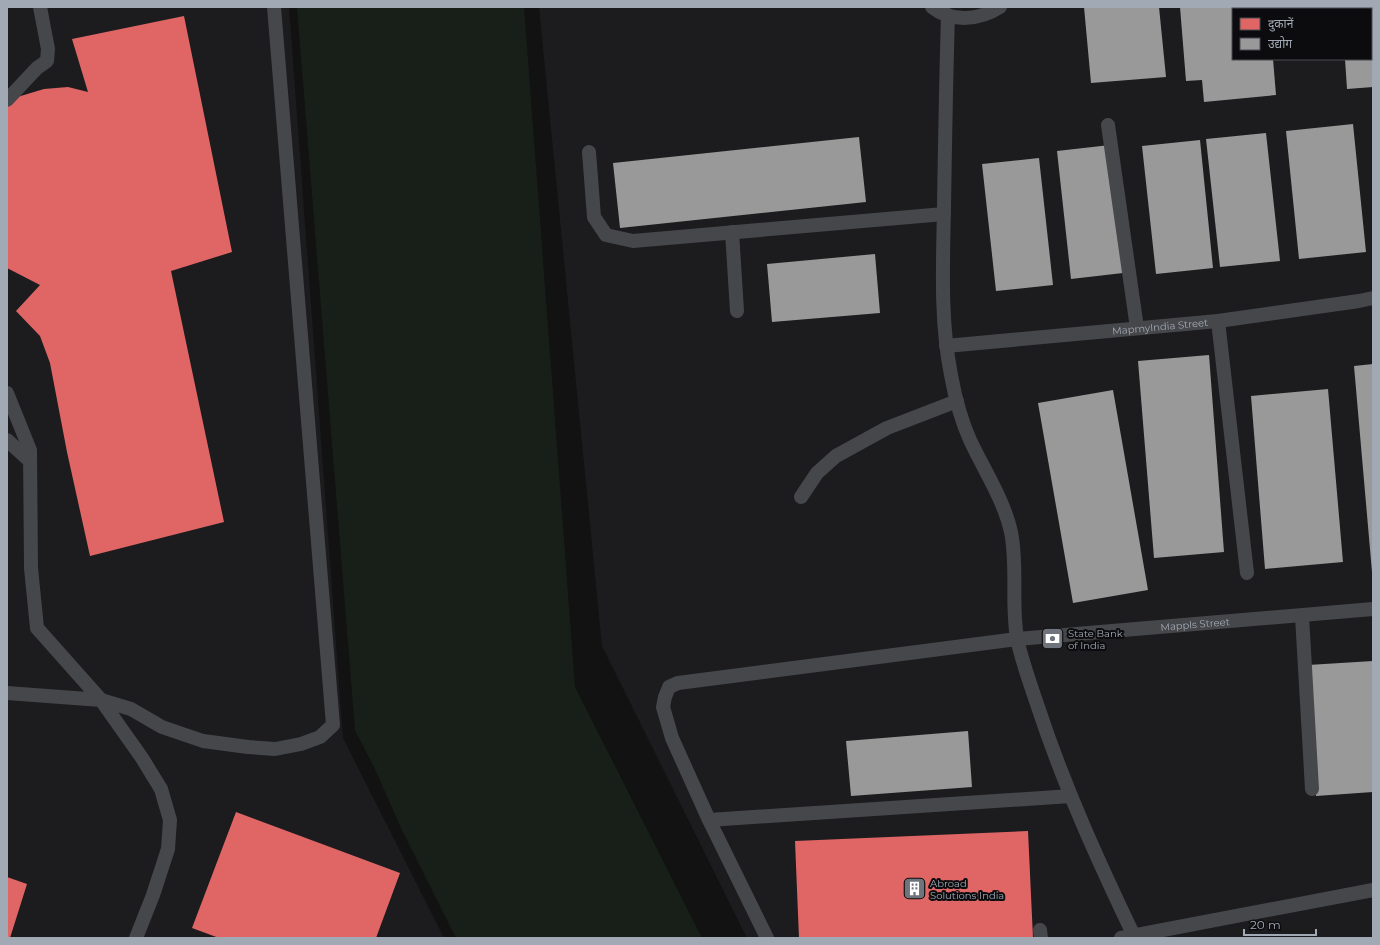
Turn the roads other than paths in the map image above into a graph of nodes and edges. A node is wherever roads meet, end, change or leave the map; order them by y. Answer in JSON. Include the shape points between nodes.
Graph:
{"nodes":[{"id":1,"x":40,"y":7,"type":"edge"},
{"id":2,"x":274,"y":7,"type":"edge"},
{"id":3,"x":932,"y":7,"type":"edge"},
{"id":4,"x":1000,"y":7,"type":"edge"},
{"id":5,"x":948,"y":15,"type":"junction"},
{"id":6,"x":7,"y":100,"type":"edge"},
{"id":7,"x":1108,"y":125,"type":"dead end"},
{"id":8,"x":589,"y":152,"type":"dead end"},
{"id":9,"x":944,"y":214,"type":"junction"},
{"id":10,"x":732,"y":232,"type":"junction"},
{"id":11,"x":1373,"y":298,"type":"edge"},
{"id":12,"x":737,"y":311,"type":"dead end"},
{"id":13,"x":1218,"y":321,"type":"junction"},
{"id":14,"x":1137,"y":328,"type":"junction"},
{"id":15,"x":946,"y":346,"type":"junction"},
{"id":16,"x":7,"y":393,"type":"edge"},
{"id":17,"x":957,"y":401,"type":"junction"},
{"id":18,"x":7,"y":440,"type":"edge"},
{"id":19,"x":30,"y":461,"type":"junction"},
{"id":20,"x":801,"y":497,"type":"dead end"},
{"id":21,"x":1247,"y":573,"type":"dead end"},
{"id":22,"x":1373,"y":609,"type":"edge"},
{"id":23,"x":1302,"y":616,"type":"junction"},
{"id":24,"x":1017,"y":638,"type":"junction"},
{"id":25,"x":7,"y":693,"type":"edge"},
{"id":26,"x":101,"y":700,"type":"junction"},
{"id":27,"x":1312,"y":788,"type":"dead end"},
{"id":28,"x":1071,"y":796,"type":"junction"},
{"id":29,"x":709,"y":820,"type":"junction"},
{"id":30,"x":1373,"y":890,"type":"edge"},
{"id":31,"x":1130,"y":937,"type":"edge"},
{"id":32,"x":136,"y":938,"type":"edge"},
{"id":33,"x":767,"y":938,"type":"edge"}],
"edges":[{"from":1,"to":6,"type":"lane","via":[[48,49],[47,61]]},
{"from":2,"to":26,"type":"lane","via":[[333,725],[320,737],[301,744],[275,748],[248,747],[203,740],[162,727],[130,709]]},
{"from":3,"to":5,"type":"lane"},
{"from":4,"to":5,"type":"lane","via":[[972,18]]},
{"from":5,"to":9,"type":"lane"},
{"from":7,"to":14,"type":"lane"},
{"from":8,"to":10,"type":"lane","via":[[594,217],[606,235],[633,241]]},
{"from":9,"to":10,"type":"lane"},
{"from":9,"to":15,"type":"lane"},
{"from":10,"to":12,"type":"lane"},
{"from":11,"to":13,"type":"lane","name":"MapmyIndia Street"},
{"from":13,"to":14,"type":"lane","name":"MapmyIndia Street"},
{"from":13,"to":21,"type":"lane"},
{"from":14,"to":15,"type":"lane","name":"MapmyIndia Street"},
{"from":15,"to":17,"type":"lane"},
{"from":16,"to":19,"type":"lane","via":[[30,450]]},
{"from":17,"to":20,"type":"lane","via":[[887,428],[836,456],[817,473]]},
{"from":17,"to":24,"type":"lane","via":[[969,437],[1004,509],[1011,531]]},
{"from":18,"to":19,"type":"lane"},
{"from":19,"to":26,"type":"lane","via":[[31,568],[37,628]]},
{"from":22,"to":23,"type":"lane","name":"Mappls Street"},
{"from":23,"to":24,"type":"lane","name":"Mappls Street"},
{"from":23,"to":27,"type":"lane"},
{"from":24,"to":28,"type":"lane","via":[[1044,724]]},
{"from":24,"to":29,"type":"lane","name":"Mappls Street","via":[[678,683],[669,687],[663,707],[672,738]]},
{"from":25,"to":26,"type":"lane"},
{"from":26,"to":32,"type":"lane","via":[[161,789],[170,820],[168,848]]},
{"from":28,"to":29,"type":"lane"},
{"from":28,"to":31,"type":"lane"},
{"from":29,"to":33,"type":"lane"},
{"from":30,"to":31,"type":"lane"}]}
